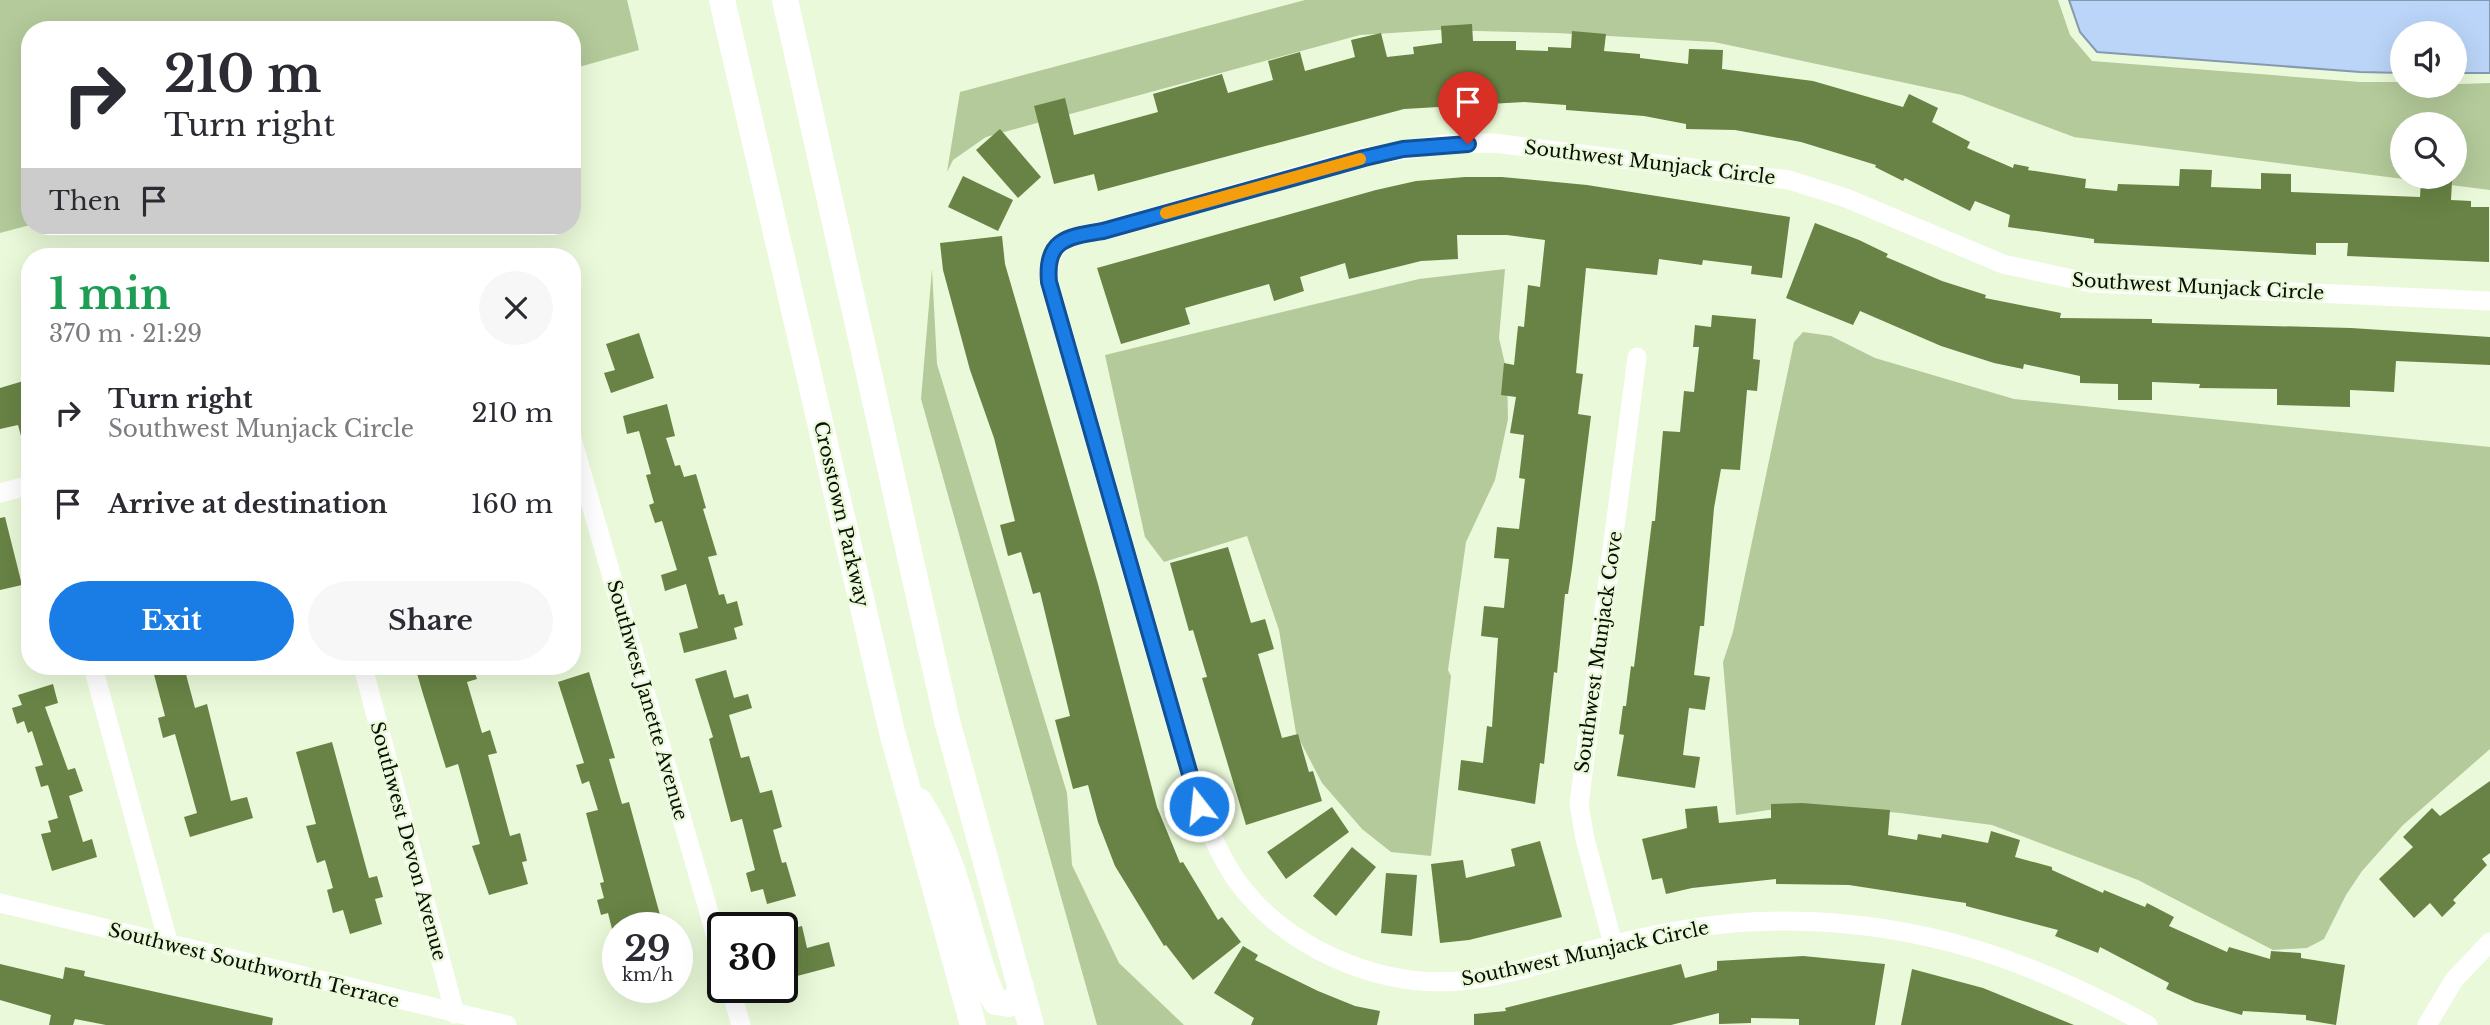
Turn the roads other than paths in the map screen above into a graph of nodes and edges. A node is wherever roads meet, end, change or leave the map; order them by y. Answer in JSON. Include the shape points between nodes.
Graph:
{"nodes":[{"id":1,"x":722,"y":0,"type":"edge"},
{"id":2,"x":785,"y":0,"type":"edge"},
{"id":3,"x":2490,"y":301,"type":"edge"},
{"id":4,"x":1637,"y":357,"type":"dead end"},
{"id":5,"x":581,"y":470,"type":"edge"},
{"id":6,"x":21,"y":487,"type":"edge"},
{"id":7,"x":0,"y":493,"type":"edge"},
{"id":8,"x":95,"y":675,"type":"edge"},
{"id":9,"x":365,"y":675,"type":"edge"},
{"id":10,"x":905,"y":779,"type":"junction"},
{"id":11,"x":0,"y":903,"type":"edge"},
{"id":12,"x":709,"y":912,"type":"edge"},
{"id":13,"x":2490,"y":942,"type":"edge"},
{"id":14,"x":169,"y":944,"type":"junction"},
{"id":15,"x":1613,"y":944,"type":"junction"},
{"id":16,"x":1021,"y":987,"type":"junction"},
{"id":17,"x":735,"y":1003,"type":"edge"},
{"id":18,"x":455,"y":1014,"type":"junction"},
{"id":19,"x":508,"y":1025,"type":"edge"},
{"id":20,"x":741,"y":1025,"type":"edge"},
{"id":21,"x":973,"y":1025,"type":"edge"},
{"id":22,"x":1031,"y":1025,"type":"edge"},
{"id":23,"x":2148,"y":1025,"type":"edge"},
{"id":24,"x":2427,"y":1025,"type":"edge"}],
"edges":[{"from":1,"to":10,"type":"main road","name":"Crosstown Parkway"},
{"from":2,"to":16,"type":"main road","via":[[947,721]]},
{"from":3,"to":15,"type":"street","name":"Southwest Munjack Circle","via":[[2077,281],[2003,264],[1846,198],[1789,180],[1494,143],[1441,144],[1364,158],[1064,239],[1053,251],[1049,282],[1199,806],[1237,881],[1269,915],[1305,942],[1347,963],[1420,981],[1460,981],[1505,973]]},
{"from":4,"to":15,"type":"street","name":"Southwest Munjack Cove","via":[[1579,804]]},
{"from":5,"to":12,"type":"street","name":"Southwest Janette Avenue"},
{"from":6,"to":7,"type":"street"},
{"from":8,"to":14,"type":"street"},
{"from":9,"to":18,"type":"street","name":"Southwest Devon Avenue"},
{"from":10,"to":16,"type":"main road","via":[[937,828],[953,866],[992,996],[996,1002],[1009,1004]]},
{"from":10,"to":21,"type":"main road","name":"Crosstown Parkway"},
{"from":11,"to":14,"type":"street","name":"Southwest Southworth Terrace"},
{"from":13,"to":24,"type":"street","via":[[2454,981]]},
{"from":14,"to":18,"type":"street","name":"Southwest Southworth Terrace"},
{"from":15,"to":23,"type":"street","name":"Southwest Munjack Circle","via":[[1732,923],[1841,923],[1905,932],[1964,944],[2035,969]]},
{"from":16,"to":22,"type":"main road"},
{"from":17,"to":20,"type":"street"},
{"from":18,"to":19,"type":"street","name":"Southwest Southworth Terrace"}]}
